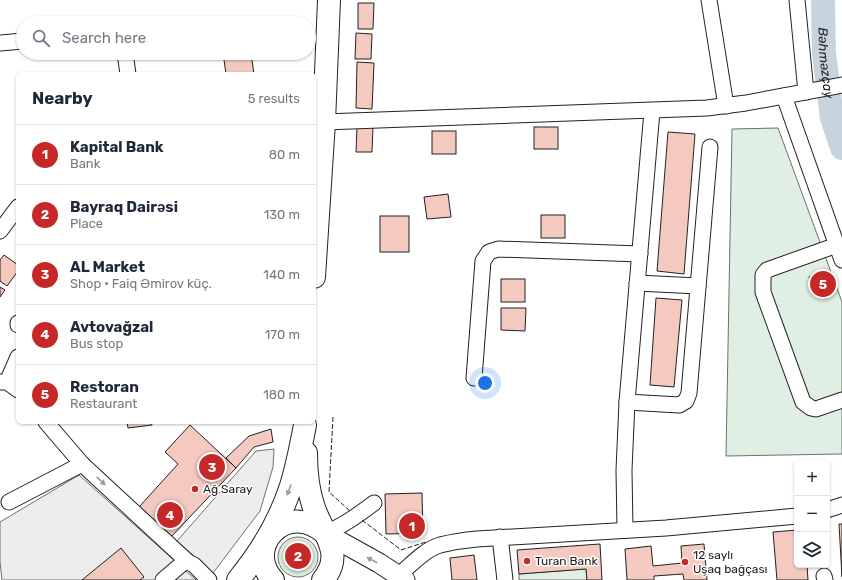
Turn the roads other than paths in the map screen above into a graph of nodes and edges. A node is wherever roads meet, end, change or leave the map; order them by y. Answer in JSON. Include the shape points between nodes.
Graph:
{"nodes":[{"id":1,"x":329,"y":0,"type":"edge"},
{"id":2,"x":709,"y":0,"type":"edge"},
{"id":3,"x":797,"y":0,"type":"edge"},
{"id":4,"x":16,"y":42,"type":"edge"},
{"id":5,"x":0,"y":44,"type":"edge"},
{"id":6,"x":126,"y":60,"type":"edge"},
{"id":7,"x":128,"y":72,"type":"edge"},
{"id":8,"x":842,"y":85,"type":"edge"},
{"id":9,"x":810,"y":91,"type":"junction"},
{"id":10,"x":784,"y":96,"type":"junction"},
{"id":11,"x":726,"y":106,"type":"junction"},
{"id":12,"x":652,"y":111,"type":"junction"},
{"id":13,"x":324,"y":122,"type":"junction"},
{"id":14,"x":710,"y":147,"type":"dead end"},
{"id":15,"x":318,"y":150,"type":"edge"},
{"id":16,"x":16,"y":210,"type":"edge"},
{"id":17,"x":316,"y":214,"type":"edge"},
{"id":18,"x":0,"y":231,"type":"edge"},
{"id":19,"x":837,"y":246,"type":"junction"},
{"id":20,"x":640,"y":254,"type":"junction"},
{"id":21,"x":842,"y":260,"type":"edge"},
{"id":22,"x":637,"y":283,"type":"junction"},
{"id":23,"x":698,"y":286,"type":"junction"},
{"id":24,"x":16,"y":363,"type":"edge"},
{"id":25,"x":474,"y":378,"type":"dead end"},
{"id":26,"x":8,"y":385,"type":"edge"},
{"id":27,"x":842,"y":400,"type":"edge"},
{"id":28,"x":627,"y":402,"type":"junction"},
{"id":29,"x":48,"y":424,"type":"edge"},
{"id":30,"x":305,"y":424,"type":"edge"},
{"id":31,"x":82,"y":464,"type":"junction"},
{"id":32,"x":9,"y":502,"type":"dead end"},
{"id":33,"x":374,"y":503,"type":"dead end"},
{"id":34,"x":842,"y":505,"type":"edge"},
{"id":35,"x":830,"y":509,"type":"edge"},
{"id":36,"x":794,"y":516,"type":"edge"},
{"id":37,"x":625,"y":530,"type":"junction"},
{"id":38,"x":325,"y":533,"type":"junction"},
{"id":39,"x":500,"y":537,"type":"junction"},
{"id":40,"x":266,"y":541,"type":"junction"},
{"id":41,"x":188,"y":562,"type":"junction"},
{"id":42,"x":402,"y":578,"type":"edge"},
{"id":43,"x":163,"y":580,"type":"edge"},
{"id":44,"x":209,"y":580,"type":"edge"},
{"id":45,"x":238,"y":580,"type":"edge"},
{"id":46,"x":273,"y":580,"type":"edge"},
{"id":47,"x":323,"y":580,"type":"edge"},
{"id":48,"x":505,"y":580,"type":"edge"}],
"edges":[{"from":1,"to":13,"type":"highway"},
{"from":2,"to":11,"type":"street"},
{"from":3,"to":9,"type":"street"},
{"from":4,"to":5,"type":"street"},
{"from":6,"to":7,"type":"street"},
{"from":8,"to":9,"type":"street"},
{"from":9,"to":10,"type":"street"},
{"from":10,"to":11,"type":"street"},
{"from":10,"to":19,"type":"street"},
{"from":11,"to":12,"type":"street"},
{"from":12,"to":13,"type":"street"},
{"from":12,"to":20,"type":"street"},
{"from":13,"to":15,"type":"highway"},
{"from":14,"to":23,"type":"street"},
{"from":15,"to":17,"type":"highway"},
{"from":16,"to":18,"type":"street"},
{"from":19,"to":21,"type":"street"},
{"from":19,"to":27,"type":"street","via":[[767,270],[763,275],[763,292],[803,402],[816,409]]},
{"from":20,"to":22,"type":"street"},
{"from":20,"to":25,"type":"street","via":[[498,248],[489,252],[483,262]]},
{"from":22,"to":23,"type":"street"},
{"from":22,"to":28,"type":"street"},
{"from":23,"to":28,"type":"street","via":[[689,394],[686,401],[679,405]]},
{"from":24,"to":26,"type":"street"},
{"from":28,"to":37,"type":"street"},
{"from":29,"to":31,"type":"street"},
{"from":30,"to":38,"type":"highway","via":[[309,489]]},
{"from":30,"to":40,"type":"highway","one_way":true,"via":[[291,486]]},
{"from":31,"to":32,"type":"street"},
{"from":31,"to":41,"type":"street","one_way":true},
{"from":33,"to":38,"type":"street","via":[[348,523]]},
{"from":34,"to":35,"type":"street"},
{"from":36,"to":37,"type":"street"},
{"from":37,"to":39,"type":"street"},
{"from":38,"to":40,"type":"highway","via":[[308,522],[293,521],[279,526]]},
{"from":42,"to":38,"type":"main road","one_way":true},
{"from":38,"to":47,"type":"highway","via":[[332,546],[333,561],[330,571]]},
{"from":39,"to":42,"type":"street","via":[[438,546],[424,554]]},
{"from":39,"to":48,"type":"street"},
{"from":40,"to":45,"type":"highway"},
{"from":40,"to":46,"type":"highway","via":[[263,561]]},
{"from":41,"to":43,"type":"street"},
{"from":41,"to":44,"type":"street","via":[[194,564]]}]}
